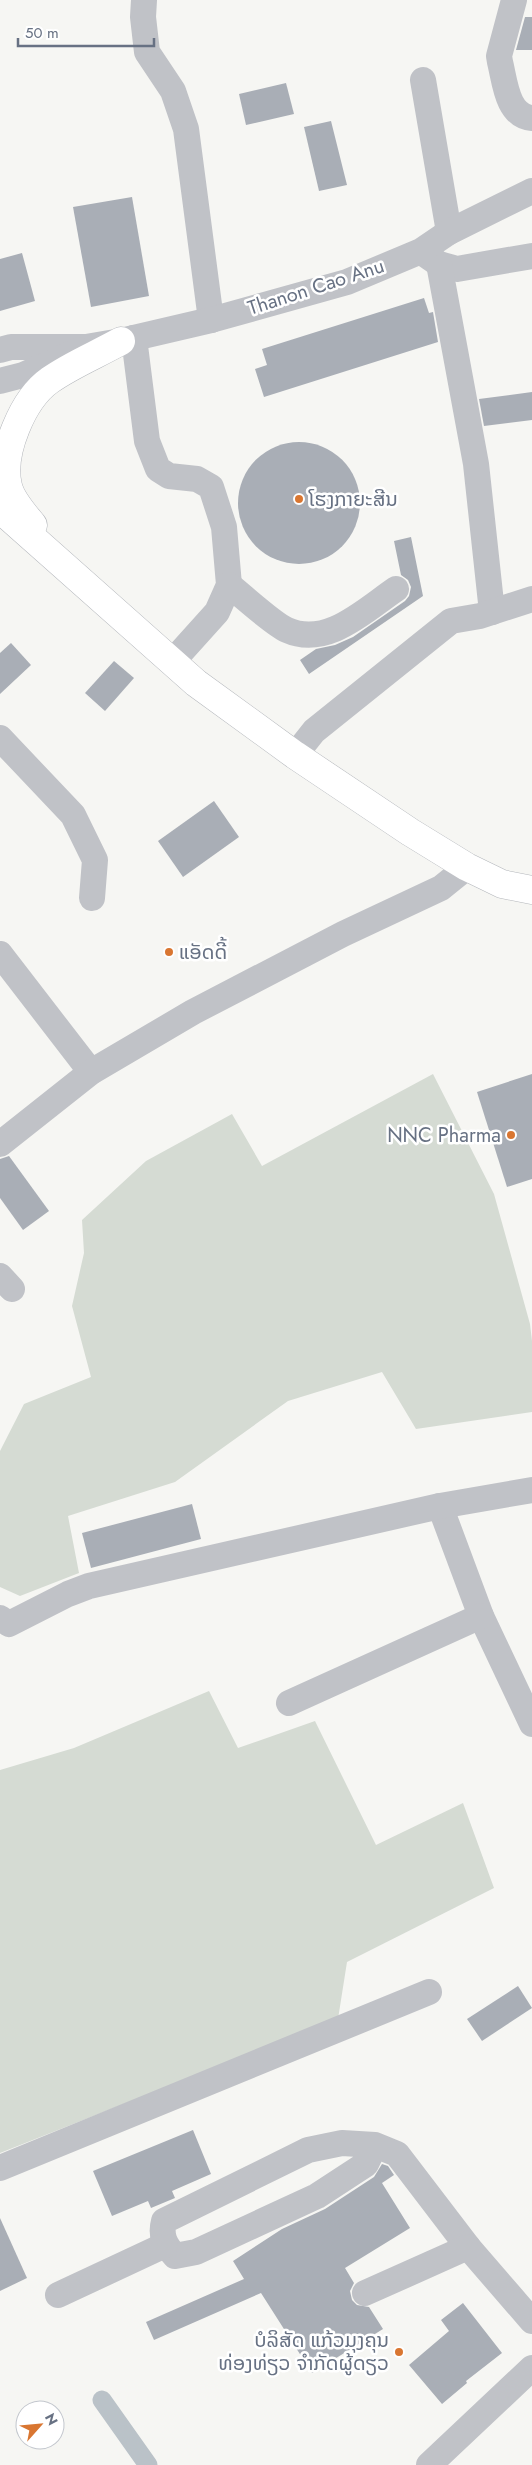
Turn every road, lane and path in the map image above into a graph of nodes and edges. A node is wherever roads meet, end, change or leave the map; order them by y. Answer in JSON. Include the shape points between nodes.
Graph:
{"nodes":[{"id":1,"x":144,"y":0,"type":"edge"},
{"id":2,"x":514,"y":0,"type":"edge"},
{"id":3,"x":422,"y":80,"type":"dead end"},
{"id":4,"x":532,"y":118,"type":"edge"},
{"id":5,"x":532,"y":191,"type":"edge"},
{"id":6,"x":449,"y":232,"type":"junction"},
{"id":7,"x":532,"y":256,"type":"edge"},
{"id":8,"x":430,"y":258,"type":"junction"},
{"id":9,"x":211,"y":320,"type":"junction"},
{"id":10,"x":127,"y":340,"type":"junction"},
{"id":11,"x":86,"y":347,"type":"junction"},
{"id":12,"x":0,"y":350,"type":"edge"},
{"id":13,"x":0,"y":381,"type":"edge"},
{"id":14,"x":0,"y":509,"type":"edge"},
{"id":15,"x":75,"y":576,"type":"junction"},
{"id":16,"x":229,"y":585,"type":"junction"},
{"id":17,"x":396,"y":590,"type":"dead end"},
{"id":18,"x":532,"y":599,"type":"edge"},
{"id":19,"x":492,"y":612,"type":"junction"},
{"id":20,"x":172,"y":662,"type":"junction"},
{"id":21,"x":0,"y":738,"type":"edge"},
{"id":22,"x":295,"y":755,"type":"junction"},
{"id":23,"x":467,"y":867,"type":"junction"},
{"id":24,"x":532,"y":890,"type":"edge"},
{"id":25,"x":92,"y":898,"type":"dead end"},
{"id":26,"x":0,"y":954,"type":"edge"},
{"id":27,"x":91,"y":1072,"type":"junction"},
{"id":28,"x":0,"y":1144,"type":"edge"},
{"id":29,"x":532,"y":1490,"type":"edge"},
{"id":30,"x":440,"y":1506,"type":"junction"},
{"id":31,"x":481,"y":1616,"type":"junction"},
{"id":32,"x":3,"y":1627,"type":"edge"},
{"id":33,"x":289,"y":1703,"type":"dead end"},
{"id":34,"x":532,"y":1724,"type":"edge"},
{"id":35,"x":429,"y":1992,"type":"dead end"},
{"id":36,"x":375,"y":2145,"type":"junction"},
{"id":37,"x":0,"y":2168,"type":"edge"},
{"id":38,"x":165,"y":2245,"type":"junction"},
{"id":39,"x":468,"y":2247,"type":"junction"},
{"id":40,"x":365,"y":2293,"type":"dead end"},
{"id":41,"x":58,"y":2295,"type":"dead end"},
{"id":42,"x":532,"y":2320,"type":"edge"},
{"id":43,"x":532,"y":2368,"type":"edge"},
{"id":44,"x":429,"y":2465,"type":"edge"}],
"edges":[{"from":1,"to":9,"type":"street","via":[[147,52],[173,91],[186,129]]},
{"from":2,"to":4,"type":"street","via":[[499,56],[513,107],[523,117]]},
{"from":3,"to":6,"type":"street"},
{"from":5,"to":6,"type":"street","name":"Thanon Cao Anu"},
{"from":6,"to":8,"type":"street","name":"Thanon Cao Anu"},
{"from":7,"to":8,"type":"street","via":[[457,269]]},
{"from":8,"to":9,"type":"street","name":"Thanon Cao Anu"},
{"from":8,"to":19,"type":"street","via":[[476,464]]},
{"from":9,"to":10,"type":"street","name":"Thanon Cao Anu"},
{"from":10,"to":11,"type":"street","name":"Thanon Cao Anu"},
{"from":10,"to":15,"type":"main road","via":[[49,380],[21,413],[10,443],[8,487],[22,510]]},
{"from":10,"to":16,"type":"street","via":[[147,440],[158,469],[169,476],[197,479],[211,487],[224,527]]},
{"from":11,"to":12,"type":"street","name":"Thanon Cao Anu","via":[[11,347]]},
{"from":11,"to":13,"type":"street","name":"Thanon Cao Anu","via":[[23,375]]},
{"from":14,"to":15,"type":"main road"},
{"from":15,"to":20,"type":"main road"},
{"from":16,"to":17,"type":"street","via":[[287,630],[311,635],[336,630]]},
{"from":16,"to":20,"type":"street","via":[[217,612]]},
{"from":18,"to":19,"type":"street"},
{"from":19,"to":22,"type":"street","via":[[451,620],[314,731]]},
{"from":20,"to":22,"type":"main road"},
{"from":21,"to":25,"type":"street","via":[[73,815],[94,860]]},
{"from":22,"to":23,"type":"main road"},
{"from":23,"to":24,"type":"main road","via":[[502,884]]},
{"from":23,"to":27,"type":"street","via":[[441,888],[343,934],[193,1012]]},
{"from":26,"to":27,"type":"street"},
{"from":27,"to":28,"type":"street"},
{"from":29,"to":30,"type":"street"},
{"from":30,"to":31,"type":"street"},
{"from":30,"to":32,"type":"street","via":[[89,1586]]},
{"from":31,"to":33,"type":"street"},
{"from":31,"to":34,"type":"street"},
{"from":35,"to":37,"type":"street"},
{"from":36,"to":38,"type":"street","via":[[366,2164],[317,2196],[196,2252],[175,2256]]},
{"from":36,"to":38,"type":"street","via":[[342,2143],[308,2150],[164,2221]]},
{"from":36,"to":39,"type":"street","via":[[398,2154]]},
{"from":38,"to":41,"type":"street"},
{"from":39,"to":40,"type":"street"},
{"from":39,"to":42,"type":"street"},
{"from":43,"to":44,"type":"street"}]}
